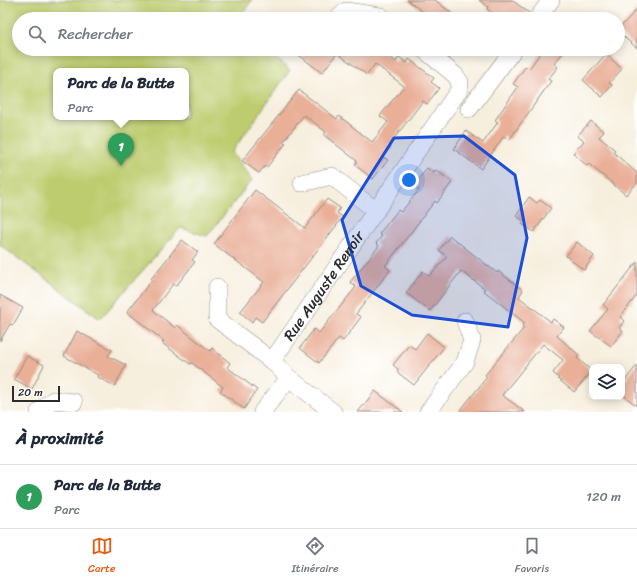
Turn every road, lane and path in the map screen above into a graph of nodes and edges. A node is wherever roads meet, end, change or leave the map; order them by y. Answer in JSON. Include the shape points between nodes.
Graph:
{"nodes":[{"id":1,"x":551,"y":0,"type":"edge"},
{"id":2,"x":542,"y":12,"type":"edge"},
{"id":3,"x":431,"y":56,"type":"edge"},
{"id":4,"x":509,"y":56,"type":"edge"},
{"id":5,"x":469,"y":109,"type":"dead end"},
{"id":6,"x":302,"y":183,"type":"dead end"},
{"id":7,"x":376,"y":210,"type":"junction"},
{"id":8,"x":217,"y":287,"type":"dead end"},
{"id":9,"x":465,"y":321,"type":"dead end"},
{"id":10,"x":272,"y":362,"type":"junction"},
{"id":11,"x":289,"y":378,"type":"junction"},
{"id":12,"x":74,"y":402,"type":"dead end"},
{"id":13,"x":39,"y":412,"type":"edge"},
{"id":14,"x":262,"y":412,"type":"edge"},
{"id":15,"x":333,"y":412,"type":"edge"},
{"id":16,"x":428,"y":412,"type":"edge"}],
"edges":[{"from":1,"to":2,"type":"street"},
{"from":3,"to":7,"type":"street","name":"Rue Auguste Renoir","via":[[455,75],[460,82],[459,90]]},
{"from":4,"to":5,"type":"street"},
{"from":6,"to":7,"type":"street","via":[[332,176]]},
{"from":7,"to":10,"type":"street","name":"Rue Auguste Renoir"},
{"from":8,"to":10,"type":"street","via":[[217,319]]},
{"from":9,"to":16,"type":"street","via":[[472,340],[465,362]]},
{"from":10,"to":11,"type":"street"},
{"from":11,"to":14,"type":"street"},
{"from":11,"to":15,"type":"street"},
{"from":12,"to":13,"type":"street","via":[[53,400]]}]}
